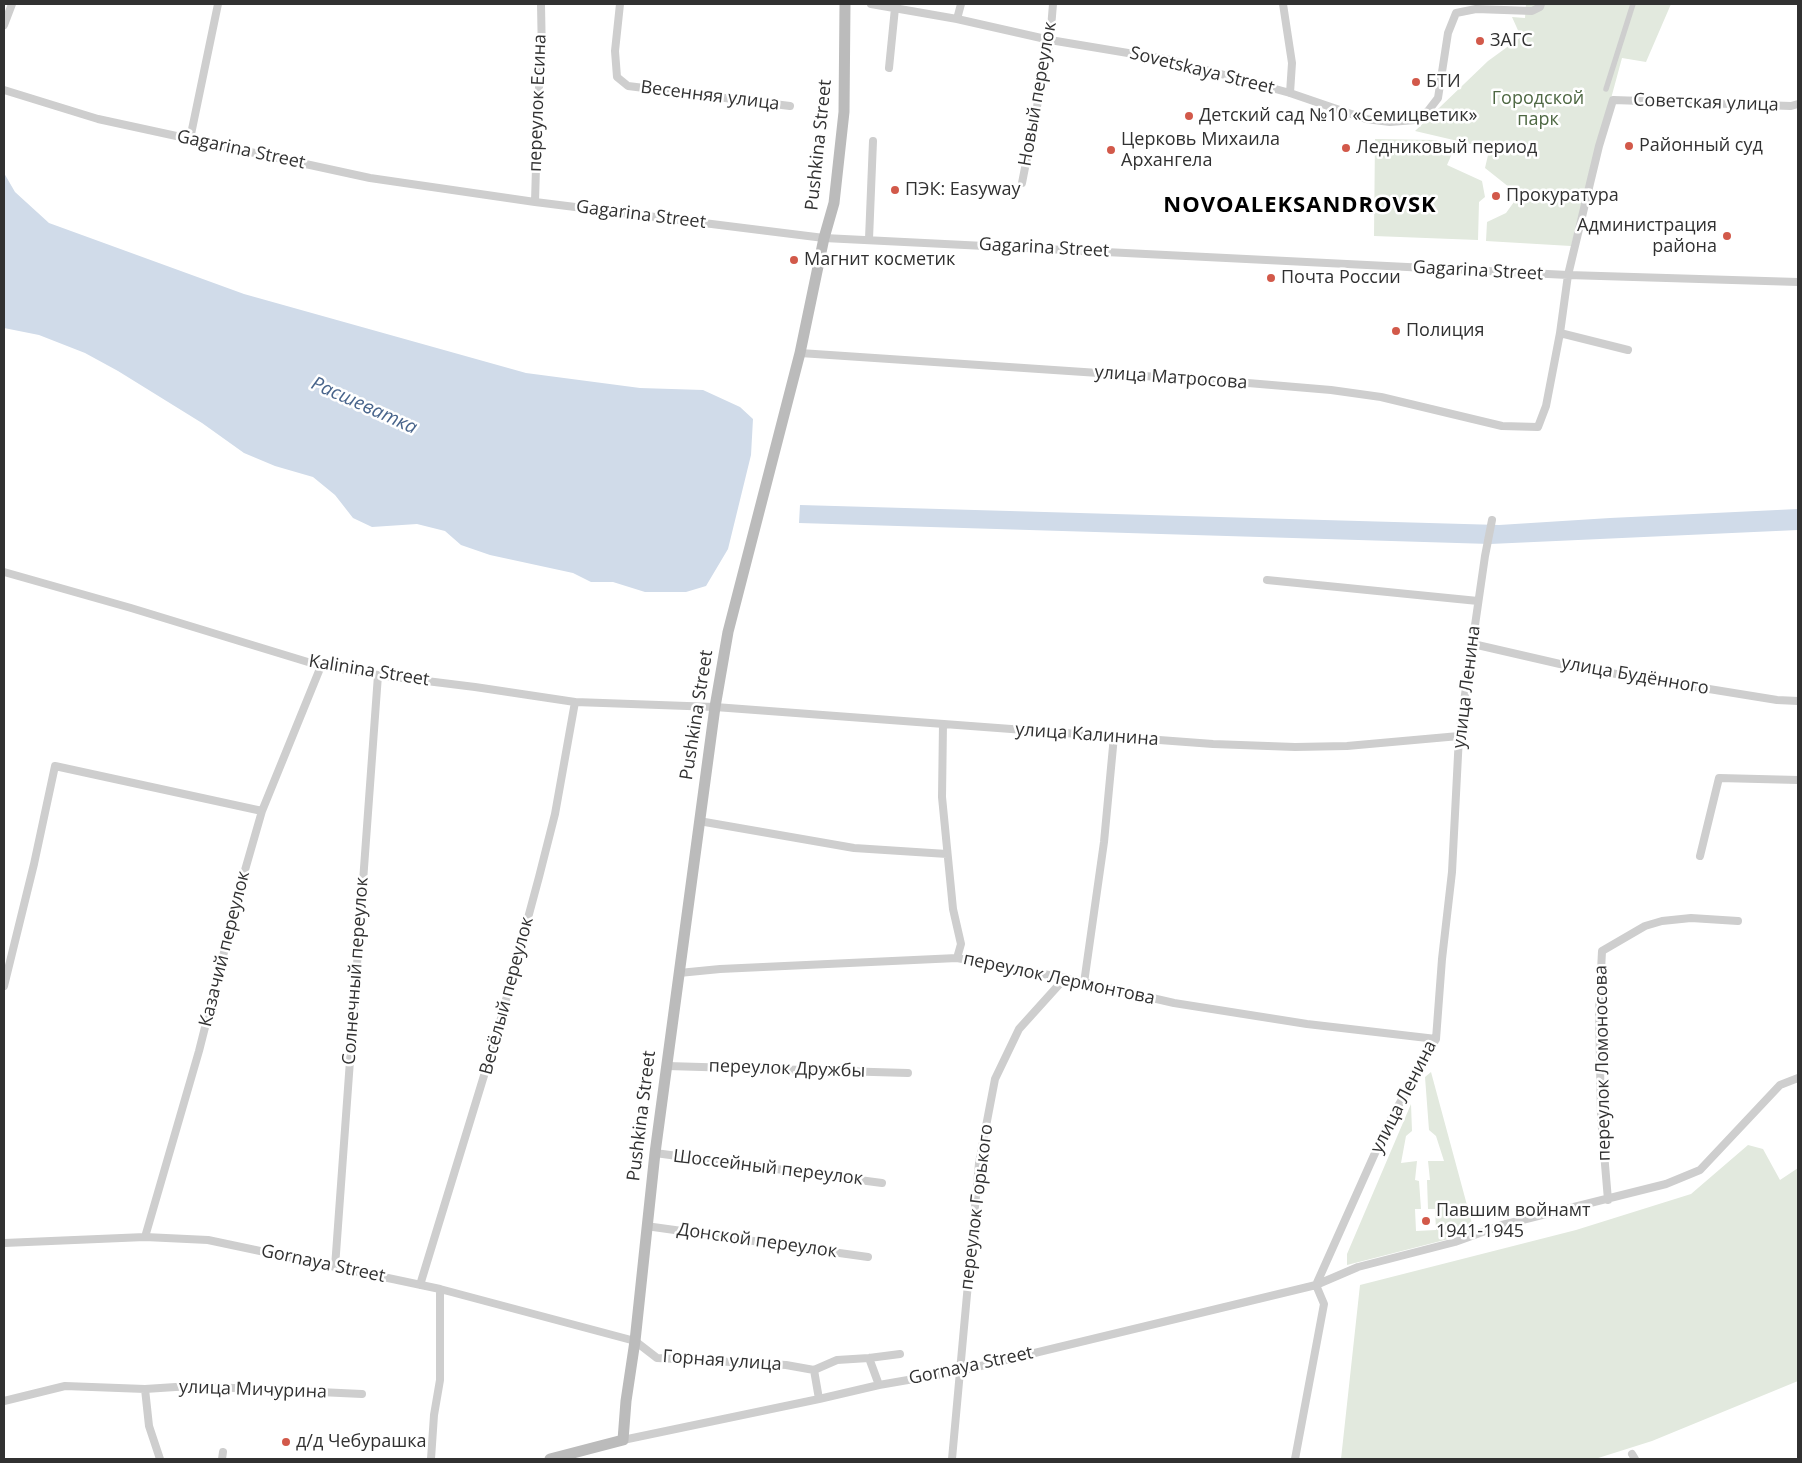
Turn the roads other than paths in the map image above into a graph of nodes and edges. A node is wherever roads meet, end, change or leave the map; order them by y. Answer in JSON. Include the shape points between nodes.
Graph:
{"nodes":[{"id":1,"x":12,"y":4,"type":"edge"},
{"id":2,"x":218,"y":4,"type":"edge"},
{"id":3,"x":541,"y":4,"type":"edge"},
{"id":4,"x":620,"y":4,"type":"edge"},
{"id":5,"x":845,"y":4,"type":"edge"},
{"id":6,"x":871,"y":4,"type":"edge"},
{"id":7,"x":960,"y":4,"type":"edge"},
{"id":8,"x":1053,"y":4,"type":"edge"},
{"id":9,"x":1284,"y":4,"type":"edge"},
{"id":10,"x":1541,"y":4,"type":"edge"},
{"id":11,"x":1633,"y":4,"type":"edge"},
{"id":12,"x":895,"y":8,"type":"junction"},
{"id":13,"x":957,"y":19,"type":"junction"},
{"id":14,"x":4,"y":25,"type":"edge"},
{"id":15,"x":1050,"y":40,"type":"junction"},
{"id":16,"x":888,"y":68,"type":"dead end"},
{"id":17,"x":1606,"y":89,"type":"dead end"},
{"id":18,"x":4,"y":90,"type":"edge"},
{"id":19,"x":1290,"y":93,"type":"junction"},
{"id":20,"x":1798,"y":104,"type":"edge"},
{"id":21,"x":790,"y":106,"type":"dead end"},
{"id":22,"x":190,"y":139,"type":"junction"},
{"id":23,"x":873,"y":141,"type":"dead end"},
{"id":24,"x":1022,"y":183,"type":"dead end"},
{"id":25,"x":535,"y":202,"type":"junction"},
{"id":26,"x":824,"y":238,"type":"junction"},
{"id":27,"x":869,"y":240,"type":"junction"},
{"id":28,"x":1568,"y":275,"type":"junction"},
{"id":29,"x":1798,"y":282,"type":"edge"},
{"id":30,"x":1560,"y":333,"type":"junction"},
{"id":31,"x":1628,"y":350,"type":"dead end"},
{"id":32,"x":800,"y":353,"type":"junction"},
{"id":33,"x":1492,"y":520,"type":"dead end"},
{"id":34,"x":4,"y":572,"type":"edge"},
{"id":35,"x":1267,"y":580,"type":"dead end"},
{"id":36,"x":1478,"y":601,"type":"junction"},
{"id":37,"x":1473,"y":644,"type":"junction"},
{"id":38,"x":321,"y":666,"type":"junction"},
{"id":39,"x":378,"y":675,"type":"junction"},
{"id":40,"x":1798,"y":701,"type":"edge"},
{"id":41,"x":575,"y":702,"type":"junction"},
{"id":42,"x":715,"y":707,"type":"junction"},
{"id":43,"x":943,"y":724,"type":"junction"},
{"id":44,"x":1114,"y":736,"type":"junction"},
{"id":45,"x":1459,"y":736,"type":"junction"},
{"id":46,"x":1798,"y":780,"type":"edge"},
{"id":47,"x":262,"y":811,"type":"junction"},
{"id":48,"x":699,"y":821,"type":"junction"},
{"id":49,"x":947,"y":854,"type":"junction"},
{"id":50,"x":1700,"y":856,"type":"dead end"},
{"id":51,"x":1738,"y":921,"type":"dead end"},
{"id":52,"x":957,"y":958,"type":"junction"},
{"id":53,"x":679,"y":973,"type":"junction"},
{"id":54,"x":1065,"y":978,"type":"junction"},
{"id":55,"x":1084,"y":983,"type":"junction"},
{"id":56,"x":4,"y":986,"type":"edge"},
{"id":57,"x":1436,"y":1039,"type":"junction"},
{"id":58,"x":666,"y":1066,"type":"junction"},
{"id":59,"x":908,"y":1073,"type":"dead end"},
{"id":60,"x":1798,"y":1078,"type":"edge"},
{"id":61,"x":655,"y":1153,"type":"junction"},
{"id":62,"x":882,"y":1183,"type":"dead end"},
{"id":63,"x":1608,"y":1200,"type":"junction"},
{"id":64,"x":646,"y":1226,"type":"junction"},
{"id":65,"x":145,"y":1237,"type":"junction"},
{"id":66,"x":4,"y":1242,"type":"edge"},
{"id":67,"x":868,"y":1256,"type":"dead end"},
{"id":68,"x":334,"y":1267,"type":"junction"},
{"id":69,"x":420,"y":1285,"type":"junction"},
{"id":70,"x":1316,"y":1285,"type":"junction"},
{"id":71,"x":440,"y":1289,"type":"junction"},
{"id":72,"x":635,"y":1341,"type":"junction"},
{"id":73,"x":900,"y":1354,"type":"dead end"},
{"id":74,"x":869,"y":1358,"type":"junction"},
{"id":75,"x":814,"y":1370,"type":"junction"},
{"id":76,"x":960,"y":1371,"type":"junction"},
{"id":77,"x":879,"y":1385,"type":"junction"},
{"id":78,"x":145,"y":1389,"type":"junction"},
{"id":79,"x":362,"y":1394,"type":"dead end"},
{"id":80,"x":819,"y":1399,"type":"junction"},
{"id":81,"x":4,"y":1401,"type":"edge"},
{"id":82,"x":624,"y":1440,"type":"junction"},
{"id":83,"x":160,"y":1459,"type":"edge"},
{"id":84,"x":431,"y":1459,"type":"edge"},
{"id":85,"x":550,"y":1459,"type":"edge"},
{"id":86,"x":952,"y":1459,"type":"edge"},
{"id":87,"x":1295,"y":1459,"type":"edge"}],
"edges":[{"from":1,"to":14,"type":"street"},
{"from":2,"to":22,"type":"street"},
{"from":3,"to":25,"type":"street","name":"переулок Есина","via":[[542,59]]},
{"from":4,"to":21,"type":"street","name":"Весенняя улица","via":[[614,51],[617,77],[628,86]]},
{"from":5,"to":26,"type":"main road","name":"Pushkina Street","via":[[844,112],[834,203]]},
{"from":6,"to":12,"type":"street","name":"Sovetskaya Street"},
{"from":7,"to":13,"type":"street"},
{"from":8,"to":15,"type":"street","name":"Новый переулок"},
{"from":9,"to":19,"type":"street","via":[[1292,63]]},
{"from":10,"to":19,"type":"street","name":"Sovetskaya Street","via":[[1540,8],[1532,10],[1476,9],[1456,13],[1448,31],[1438,98],[1415,120],[1390,122],[1366,119]]},
{"from":11,"to":17,"type":"street"},
{"from":12,"to":13,"type":"street","name":"Sovetskaya Street"},
{"from":12,"to":16,"type":"street"},
{"from":13,"to":15,"type":"street","name":"Sovetskaya Street"},
{"from":15,"to":19,"type":"street","name":"Sovetskaya Street","via":[[1170,60]]},
{"from":15,"to":24,"type":"street","name":"Новый переулок"},
{"from":18,"to":22,"type":"street","name":"Gagarina Street","via":[[98,119]]},
{"from":20,"to":28,"type":"street","name":"Советская улица","via":[[1613,100]]},
{"from":22,"to":25,"type":"street","name":"Gagarina Street","via":[[370,178]]},
{"from":23,"to":27,"type":"street"},
{"from":25,"to":26,"type":"street","name":"Gagarina Street"},
{"from":26,"to":27,"type":"street","name":"Gagarina Street"},
{"from":26,"to":32,"type":"main road","name":"Pushkina Street"},
{"from":27,"to":28,"type":"street","name":"Gagarina Street"},
{"from":28,"to":29,"type":"street","name":"Gagarina Street"},
{"from":28,"to":30,"type":"street"},
{"from":30,"to":31,"type":"street"},
{"from":30,"to":32,"type":"street","name":"улица Матросова","via":[[1546,406],[1538,427],[1502,426],[1381,397],[1331,390]]},
{"from":32,"to":42,"type":"main road","name":"Pushkina Street","via":[[728,632]]},
{"from":33,"to":36,"type":"street","name":"улица Ленина"},
{"from":34,"to":38,"type":"street","name":"Kalinina Street"},
{"from":35,"to":36,"type":"street","name":"улица Ленина"},
{"from":36,"to":37,"type":"street","name":"улица Ленина"},
{"from":37,"to":40,"type":"street","name":"улица Будённого","via":[[1573,667]]},
{"from":37,"to":45,"type":"street","name":"улица Ленина"},
{"from":38,"to":39,"type":"street","name":"Kalinina Street"},
{"from":38,"to":47,"type":"street","name":"Казачий переулок"},
{"from":39,"to":41,"type":"street","name":"Kalinina Street"},
{"from":39,"to":68,"type":"street","name":"Солнечный переулок"},
{"from":41,"to":42,"type":"street","name":"Kalinina Street"},
{"from":41,"to":69,"type":"street","name":"Весёлый переулок","via":[[555,814],[539,877],[497,1033]]},
{"from":42,"to":43,"type":"street","name":"улица Калинина"},
{"from":42,"to":48,"type":"main road","name":"Pushkina Street"},
{"from":43,"to":44,"type":"street","name":"улица Калинина"},
{"from":43,"to":49,"type":"street","via":[[942,797]]},
{"from":44,"to":45,"type":"street","name":"улица Калинина","via":[[1295,747]]},
{"from":44,"to":55,"type":"street","via":[[1104,842]]},
{"from":45,"to":57,"type":"street","name":"улица Ленина","via":[[1452,872]]},
{"from":46,"to":50,"type":"street","via":[[1719,778]]},
{"from":47,"to":56,"type":"street","via":[[55,766]]},
{"from":47,"to":65,"type":"street","name":"Казачий переулок","via":[[199,1051]]},
{"from":48,"to":49,"type":"street","via":[[854,848]]},
{"from":48,"to":53,"type":"main road","name":"Pushkina Street"},
{"from":49,"to":52,"type":"street","via":[[960,944]]},
{"from":51,"to":63,"type":"street","name":"переулок Ломоносова","via":[[1691,918],[1662,921],[1646,926],[1602,951],[1599,1011],[1601,1107]]},
{"from":52,"to":53,"type":"street","name":"переулок Лермонтова"},
{"from":52,"to":54,"type":"street","name":"переулок Лермонтова"},
{"from":53,"to":58,"type":"main road","name":"Pushkina Street"},
{"from":54,"to":55,"type":"street","name":"переулок Лермонтова"},
{"from":54,"to":76,"type":"street","name":"переулок Горького","via":[[1020,1029],[995,1079],[979,1163]]},
{"from":55,"to":57,"type":"street","name":"переулок Лермонтова","via":[[1203,1008]]},
{"from":57,"to":70,"type":"street","name":"улица Ленина","via":[[1388,1124]]},
{"from":58,"to":59,"type":"street","name":"переулок Дружбы"},
{"from":58,"to":61,"type":"main road","name":"Pushkina Street"},
{"from":60,"to":63,"type":"street","name":"Gornaya Street","via":[[1780,1085],[1700,1170],[1666,1184]]},
{"from":61,"to":62,"type":"street","name":"Шоссейный переулок"},
{"from":61,"to":64,"type":"main road","name":"Pushkina Street"},
{"from":63,"to":70,"type":"street","name":"Gornaya Street","via":[[1358,1267]]},
{"from":64,"to":67,"type":"street","name":"Донской переулок"},
{"from":64,"to":72,"type":"main road","name":"Pushkina Street"},
{"from":65,"to":66,"type":"street","name":"Gornaya Street"},
{"from":65,"to":68,"type":"street","name":"Gornaya Street","via":[[208,1240]]},
{"from":68,"to":69,"type":"street","name":"Gornaya Street"},
{"from":69,"to":71,"type":"street","name":"Gornaya Street"},
{"from":70,"to":76,"type":"street","name":"Gornaya Street"},
{"from":70,"to":87,"type":"street","via":[[1324,1304]]},
{"from":71,"to":72,"type":"street","name":"Gornaya Street"},
{"from":71,"to":84,"type":"street","via":[[440,1380]]},
{"from":72,"to":75,"type":"street","name":"Горная улица","via":[[658,1358],[786,1365]]},
{"from":72,"to":82,"type":"main road","name":"Pushkina Street"},
{"from":73,"to":74,"type":"street"},
{"from":74,"to":75,"type":"street","via":[[838,1360]]},
{"from":74,"to":77,"type":"street"},
{"from":75,"to":80,"type":"street"},
{"from":76,"to":77,"type":"street","name":"Gornaya Street"},
{"from":76,"to":86,"type":"street","name":"переулок Горького"},
{"from":77,"to":80,"type":"street","name":"Gornaya Street"},
{"from":78,"to":79,"type":"street","name":"улица Мичурина","via":[[191,1386]]},
{"from":78,"to":81,"type":"street","name":"улица Мичурина","via":[[65,1386]]},
{"from":78,"to":83,"type":"street","via":[[149,1426]]},
{"from":80,"to":82,"type":"street","name":"Gornaya Street"},
{"from":82,"to":85,"type":"main road"}]}
